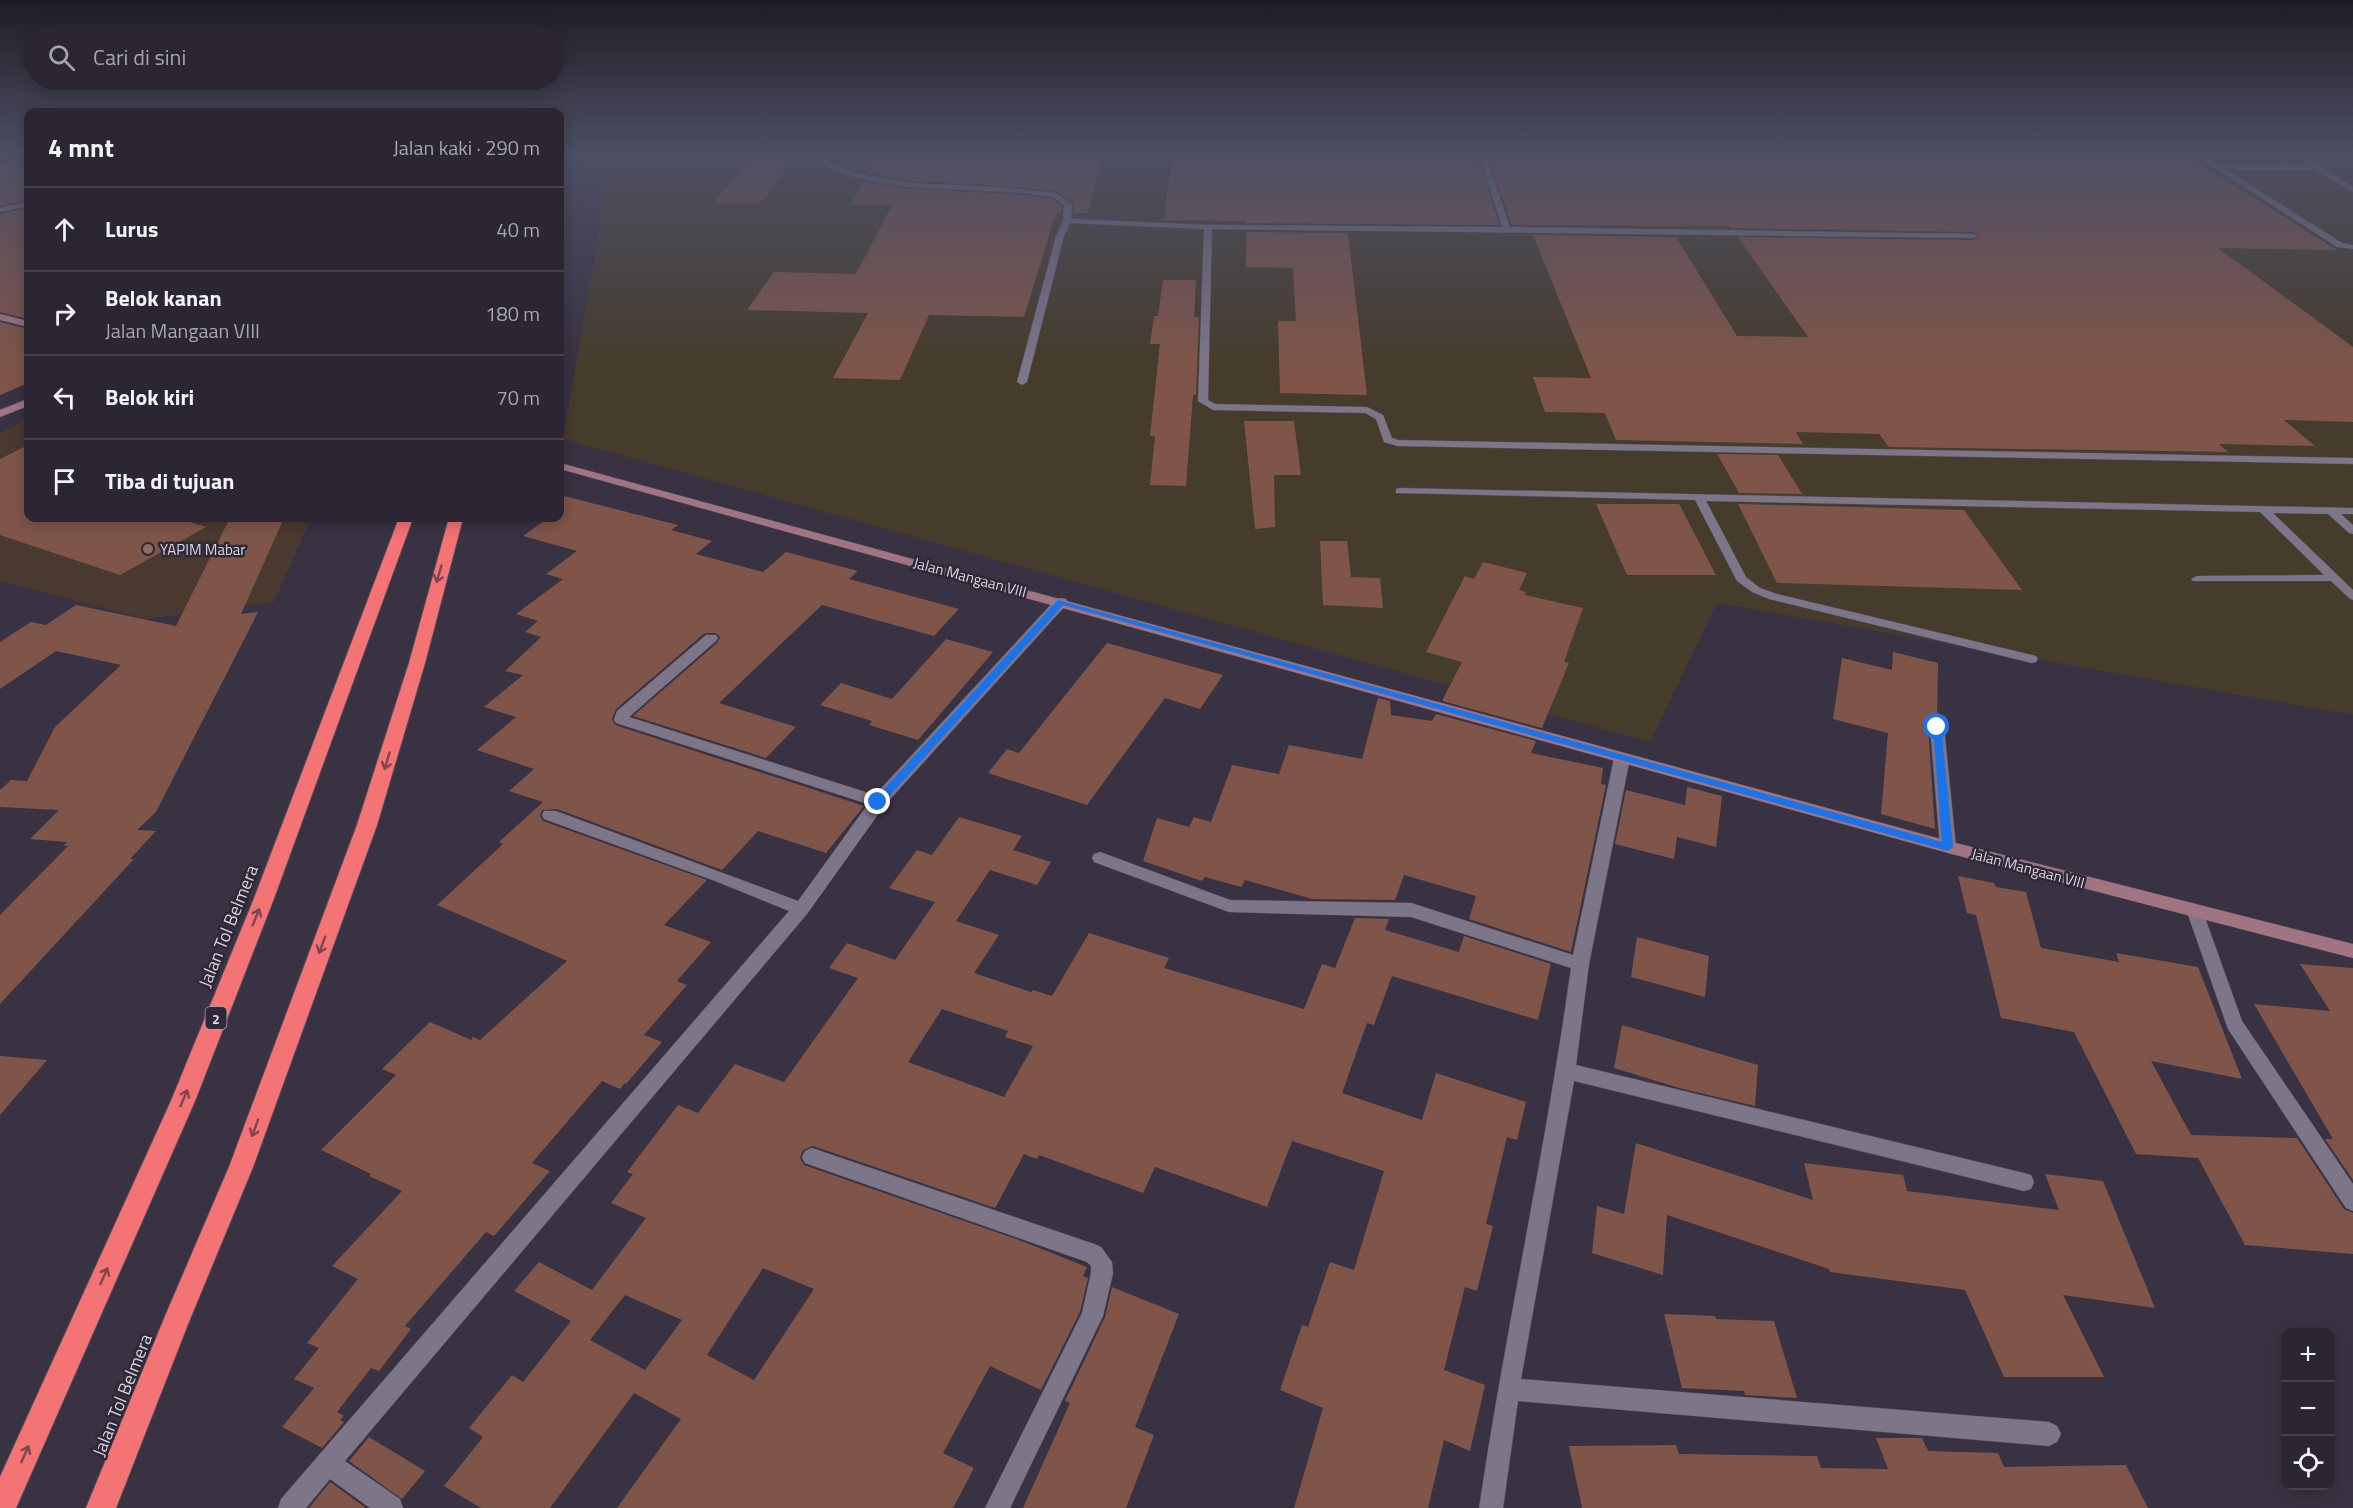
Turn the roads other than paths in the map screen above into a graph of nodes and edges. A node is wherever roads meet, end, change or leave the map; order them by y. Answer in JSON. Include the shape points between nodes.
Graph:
{"nodes":[{"id":1,"x":1065,"y":224,"type":"edge"},
{"id":2,"x":1146,"y":224,"type":"edge"},
{"id":3,"x":1506,"y":224,"type":"edge"},
{"id":4,"x":2307,"y":224,"type":"edge"},
{"id":5,"x":1208,"y":227,"type":"junction"},
{"id":6,"x":1508,"y":229,"type":"junction"},
{"id":7,"x":1974,"y":236,"type":"dead end"},
{"id":8,"x":2353,"y":247,"type":"edge"},
{"id":9,"x":0,"y":317,"type":"edge"},
{"id":10,"x":24,"y":323,"type":"edge"},
{"id":11,"x":1022,"y":382,"type":"dead end"},
{"id":12,"x":24,"y":404,"type":"edge"},
{"id":13,"x":0,"y":414,"type":"edge"},
{"id":14,"x":2353,"y":460,"type":"edge"},
{"id":15,"x":564,"y":467,"type":"edge"},
{"id":16,"x":1400,"y":491,"type":"dead end"},
{"id":17,"x":1699,"y":497,"type":"junction"},
{"id":18,"x":2263,"y":509,"type":"junction"},
{"id":19,"x":2331,"y":511,"type":"junction"},
{"id":20,"x":2353,"y":511,"type":"edge"},
{"id":21,"x":405,"y":522,"type":"edge"},
{"id":22,"x":455,"y":522,"type":"edge"},
{"id":23,"x":2353,"y":531,"type":"edge"},
{"id":24,"x":2334,"y":578,"type":"junction"},
{"id":25,"x":2197,"y":579,"type":"dead end"},
{"id":26,"x":2353,"y":596,"type":"edge"},
{"id":27,"x":1061,"y":602,"type":"junction"},
{"id":28,"x":711,"y":638,"type":"dead end"},
{"id":29,"x":2032,"y":659,"type":"dead end"},
{"id":30,"x":1937,"y":727,"type":"dead end"},
{"id":31,"x":1622,"y":758,"type":"junction"},
{"id":32,"x":878,"y":802,"type":"junction"},
{"id":33,"x":549,"y":815,"type":"dead end"},
{"id":34,"x":1948,"y":847,"type":"junction"},
{"id":35,"x":1100,"y":858,"type":"dead end"},
{"id":36,"x":801,"y":909,"type":"junction"},
{"id":37,"x":2195,"y":912,"type":"junction"},
{"id":38,"x":2353,"y":951,"type":"edge"},
{"id":39,"x":1580,"y":963,"type":"junction"},
{"id":40,"x":1566,"y":1071,"type":"junction"},
{"id":41,"x":812,"y":1157,"type":"dead end"},
{"id":42,"x":2024,"y":1182,"type":"dead end"},
{"id":43,"x":2353,"y":1201,"type":"edge"},
{"id":44,"x":1508,"y":1389,"type":"junction"},
{"id":45,"x":2049,"y":1434,"type":"dead end"},
{"id":46,"x":327,"y":1463,"type":"junction"},
{"id":47,"x":1,"y":1508,"type":"edge"},
{"id":48,"x":101,"y":1508,"type":"edge"},
{"id":49,"x":290,"y":1508,"type":"edge"},
{"id":50,"x":391,"y":1508,"type":"edge"},
{"id":51,"x":997,"y":1508,"type":"edge"},
{"id":52,"x":1491,"y":1508,"type":"edge"}],
"edges":[{"from":1,"to":11,"type":"lane"},
{"from":2,"to":5,"type":"lane"},
{"from":3,"to":6,"type":"lane"},
{"from":4,"to":8,"type":"lane","via":[[2340,246]]},
{"from":5,"to":6,"type":"lane"},
{"from":5,"to":14,"type":"lane","via":[[1203,401],[1212,407],[1367,410],[1380,417],[1388,440],[1397,443]]},
{"from":6,"to":7,"type":"lane"},
{"from":9,"to":10,"type":"street"},
{"from":12,"to":13,"type":"street"},
{"from":15,"to":27,"type":"street","name":"Jalan Mangaan VIII"},
{"from":16,"to":17,"type":"lane"},
{"from":17,"to":18,"type":"lane"},
{"from":17,"to":29,"type":"lane","via":[[1741,579],[1756,590]]},
{"from":18,"to":19,"type":"lane"},
{"from":18,"to":24,"type":"lane"},
{"from":19,"to":20,"type":"lane"},
{"from":19,"to":23,"type":"lane"},
{"from":47,"to":21,"type":"highway","name":"Jalan Tol Belmera","number":"2","one_way":true,"via":[[183,1101],[263,901]]},
{"from":22,"to":48,"type":"highway","name":"Jalan Tol Belmera","one_way":true,"via":[[367,825],[241,1167]]},
{"from":24,"to":25,"type":"lane"},
{"from":24,"to":26,"type":"lane"},
{"from":27,"to":31,"type":"street","name":"Jalan Mangaan VIII"},
{"from":27,"to":32,"type":"street"},
{"from":28,"to":32,"type":"street","via":[[622,714],[621,720]]},
{"from":30,"to":34,"type":"street"},
{"from":31,"to":34,"type":"street","name":"Jalan Mangaan VIII"},
{"from":31,"to":39,"type":"street"},
{"from":32,"to":36,"type":"street"},
{"from":33,"to":36,"type":"street"},
{"from":34,"to":37,"type":"street","name":"Jalan Mangaan VIII"},
{"from":35,"to":39,"type":"street","via":[[1229,906],[1411,909]]},
{"from":36,"to":46,"type":"street"},
{"from":37,"to":38,"type":"street","name":"Jalan Mangaan VIII"},
{"from":37,"to":43,"type":"street","via":[[2234,1024]]},
{"from":39,"to":40,"type":"street"},
{"from":40,"to":42,"type":"street"},
{"from":40,"to":44,"type":"street"},
{"from":41,"to":51,"type":"street","via":[[1094,1254],[1101,1263],[1092,1316]]},
{"from":44,"to":45,"type":"street"},
{"from":44,"to":52,"type":"street"},
{"from":46,"to":49,"type":"street"},
{"from":46,"to":50,"type":"street"}]}
